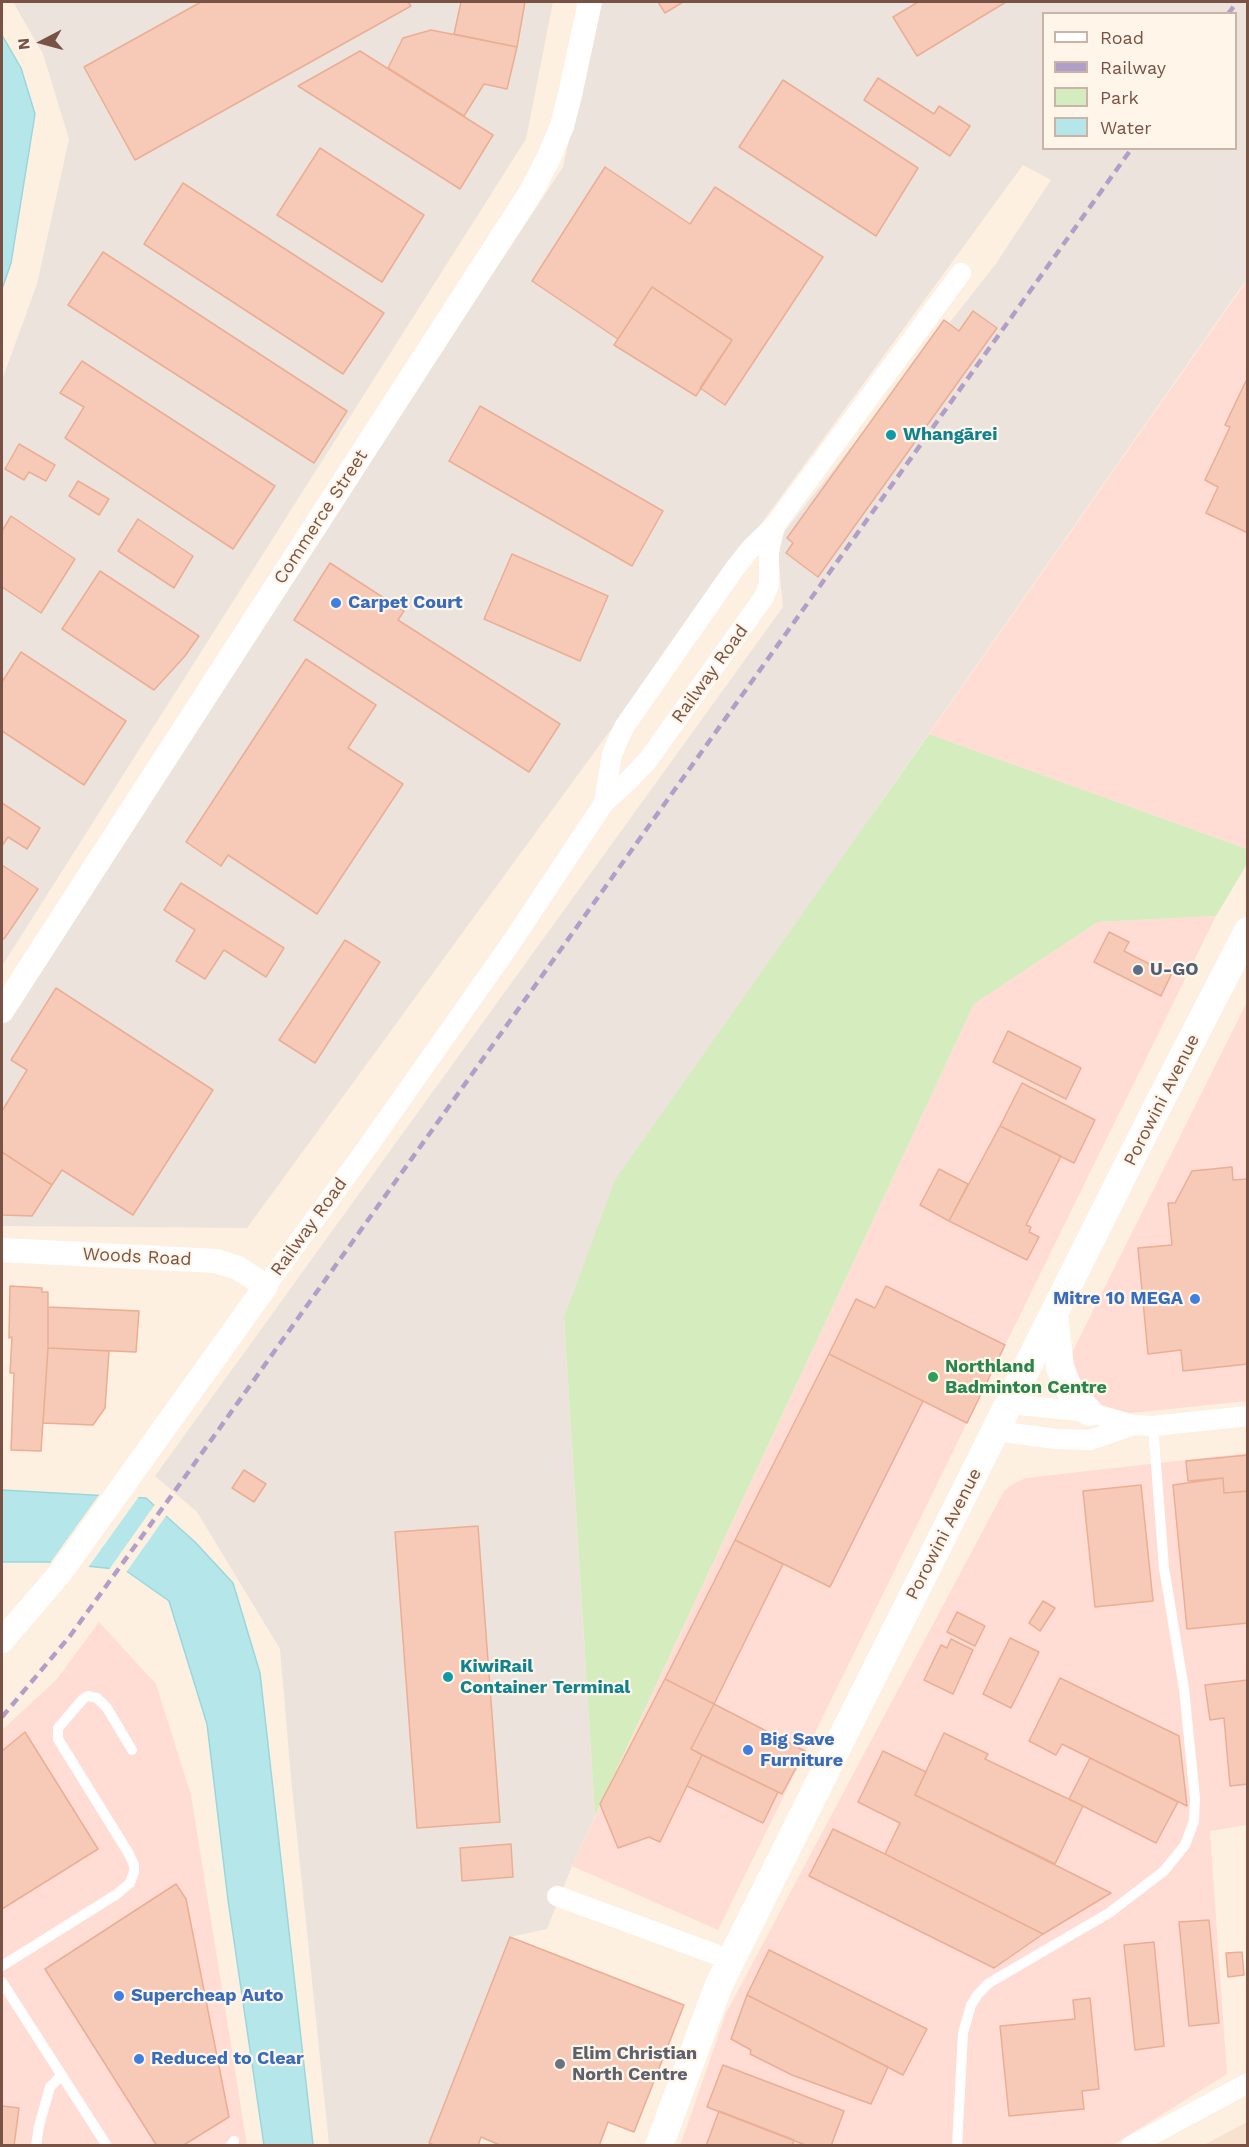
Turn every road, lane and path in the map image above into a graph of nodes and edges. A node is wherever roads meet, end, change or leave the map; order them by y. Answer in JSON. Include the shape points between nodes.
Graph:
{"nodes":[{"id":1,"x":590,"y":2,"type":"edge"},
{"id":2,"x":961,"y":273,"type":"dead end"},
{"id":3,"x":775,"y":525,"type":"junction"},
{"id":4,"x":604,"y":803,"type":"junction"},
{"id":5,"x":1245,"y":942,"type":"edge"},
{"id":6,"x":2,"y":1011,"type":"edge"},
{"id":7,"x":2,"y":1250,"type":"edge"},
{"id":8,"x":266,"y":1286,"type":"junction"},
{"id":9,"x":1054,"y":1315,"type":"junction"},
{"id":10,"x":1009,"y":1404,"type":"junction"},
{"id":11,"x":1089,"y":1412,"type":"junction"},
{"id":12,"x":1248,"y":1416,"type":"edge"},
{"id":13,"x":1143,"y":1426,"type":"junction"},
{"id":14,"x":996,"y":1431,"type":"junction"},
{"id":15,"x":2,"y":1641,"type":"edge"},
{"id":16,"x":132,"y":1750,"type":"dead end"},
{"id":17,"x":557,"y":1896,"type":"dead end"},
{"id":18,"x":731,"y":1960,"type":"junction"},
{"id":19,"x":2,"y":1966,"type":"edge"},
{"id":20,"x":2,"y":1982,"type":"edge"},
{"id":21,"x":62,"y":2075,"type":"junction"},
{"id":22,"x":1248,"y":2083,"type":"edge"},
{"id":23,"x":36,"y":2145,"type":"edge"},
{"id":24,"x":107,"y":2145,"type":"edge"},
{"id":25,"x":659,"y":2145,"type":"edge"},
{"id":26,"x":957,"y":2145,"type":"edge"},
{"id":27,"x":1131,"y":2145,"type":"edge"}],
"edges":[{"from":1,"to":6,"type":"street","name":"Commerce Street","via":[[562,126],[531,192]]},
{"from":2,"to":3,"type":"street","name":"Railway Road"},
{"from":3,"to":4,"type":"street","name":"Railway Road","via":[[735,568],[622,731],[612,754]]},
{"from":3,"to":4,"type":"street","name":"Railway Road","via":[[767,594],[648,760]]},
{"from":4,"to":8,"type":"street","name":"Railway Road","via":[[502,956]]},
{"from":5,"to":9,"type":"main road","name":"Porowini Avenue","via":[[1156,1109]]},
{"from":7,"to":8,"type":"street","name":"Woods Road","via":[[216,1261],[238,1268]]},
{"from":8,"to":15,"type":"street","name":"Railway Road","via":[[61,1572]]},
{"from":9,"to":10,"type":"main road","name":"Porowini Avenue"},
{"from":9,"to":11,"type":"main road","via":[[1060,1367],[1073,1395]]},
{"from":10,"to":11,"type":"street"},
{"from":10,"to":14,"type":"main road","name":"Porowini Avenue"},
{"from":11,"to":13,"type":"street"},
{"from":12,"to":13,"type":"street"},
{"from":13,"to":14,"type":"street","via":[[1090,1440]]},
{"from":13,"to":26,"type":"lane","via":[[1184,1689],[1196,1798],[1194,1821],[1185,1845],[1164,1871],[1109,1913],[989,1983],[978,1994],[963,2033]]},
{"from":14,"to":18,"type":"main road","name":"Porowini Avenue"},
{"from":16,"to":19,"type":"lane","via":[[97,1698],[83,1699],[58,1728],[58,1739],[132,1859],[133,1878],[117,1894]]},
{"from":17,"to":18,"type":"street"},
{"from":18,"to":25,"type":"main road","name":"Porowini Avenue"},
{"from":20,"to":21,"type":"lane"},
{"from":21,"to":23,"type":"lane","via":[[50,2087]]},
{"from":21,"to":24,"type":"lane"},
{"from":22,"to":27,"type":"street"}]}
